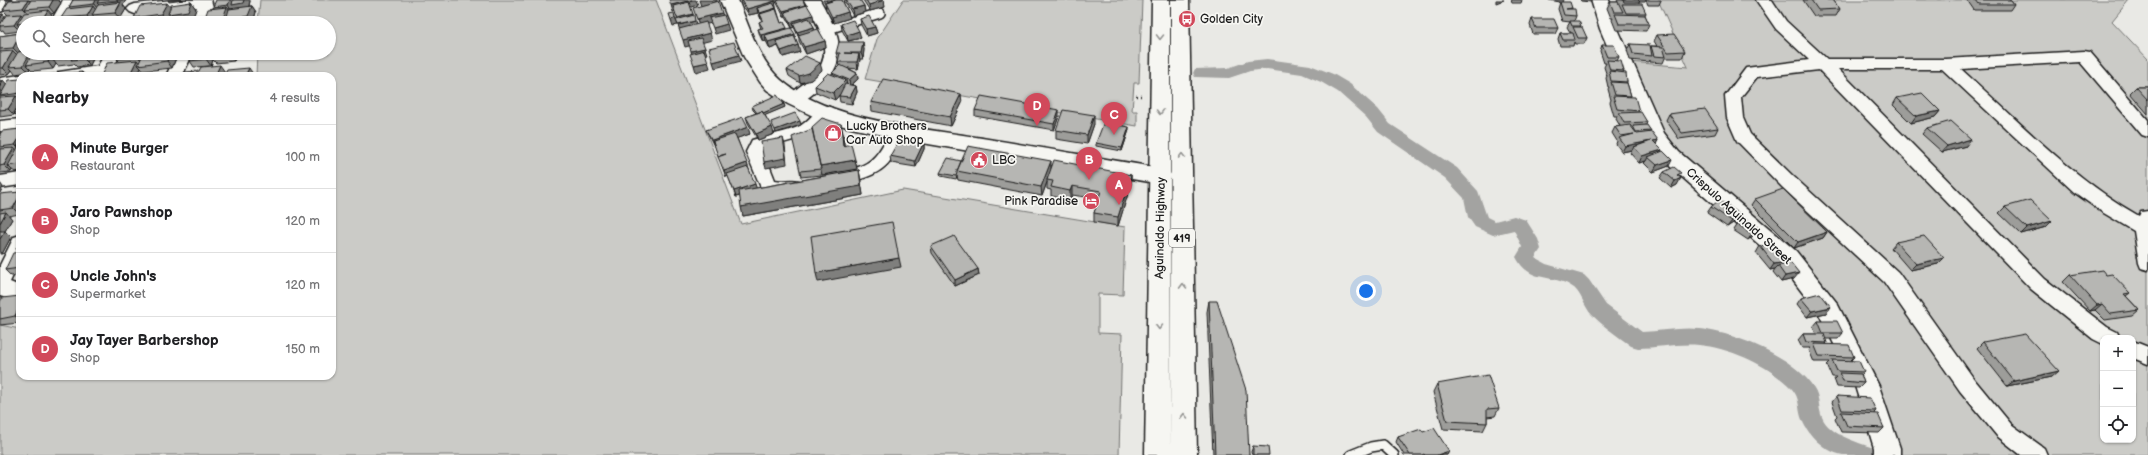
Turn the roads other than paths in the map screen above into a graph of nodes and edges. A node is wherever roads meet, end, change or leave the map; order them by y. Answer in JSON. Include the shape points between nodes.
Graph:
{"nodes":[{"id":1,"x":4,"y":0,"type":"edge"},
{"id":2,"x":70,"y":0,"type":"edge"},
{"id":3,"x":729,"y":0,"type":"edge"},
{"id":4,"x":812,"y":0,"type":"edge"},
{"id":5,"x":1161,"y":0,"type":"edge"},
{"id":6,"x":1180,"y":0,"type":"edge"},
{"id":7,"x":1600,"y":0,"type":"edge"},
{"id":8,"x":1764,"y":0,"type":"edge"},
{"id":9,"x":138,"y":4,"type":"edge"},
{"id":10,"x":0,"y":7,"type":"edge"},
{"id":11,"x":880,"y":13,"type":"dead end"},
{"id":12,"x":62,"y":16,"type":"edge"},
{"id":13,"x":132,"y":16,"type":"edge"},
{"id":14,"x":201,"y":16,"type":"edge"},
{"id":15,"x":828,"y":29,"type":"junction"},
{"id":16,"x":109,"y":60,"type":"edge"},
{"id":17,"x":182,"y":60,"type":"edge"},
{"id":18,"x":1823,"y":64,"type":"junction"},
{"id":19,"x":1946,"y":64,"type":"junction"},
{"id":20,"x":103,"y":72,"type":"edge"},
{"id":21,"x":176,"y":72,"type":"edge"},
{"id":22,"x":16,"y":82,"type":"edge"},
{"id":23,"x":0,"y":84,"type":"edge"},
{"id":24,"x":796,"y":98,"type":"junction"},
{"id":25,"x":826,"y":112,"type":"junction"},
{"id":26,"x":16,"y":125,"type":"edge"},
{"id":27,"x":0,"y":127,"type":"edge"},
{"id":28,"x":899,"y":130,"type":"junction"},
{"id":29,"x":2148,"y":131,"type":"edge"},
{"id":30,"x":1161,"y":176,"type":"junction"},
{"id":31,"x":16,"y":180,"type":"edge"},
{"id":32,"x":0,"y":182,"type":"edge"},
{"id":33,"x":2146,"y":221,"type":"edge"},
{"id":34,"x":16,"y":250,"type":"edge"},
{"id":35,"x":2148,"y":263,"type":"edge"},
{"id":36,"x":15,"y":293,"type":"edge"},
{"id":37,"x":2104,"y":335,"type":"edge"},
{"id":38,"x":2136,"y":350,"type":"edge"},
{"id":39,"x":2148,"y":356,"type":"edge"},
{"id":40,"x":1887,"y":451,"type":"edge"},
{"id":41,"x":1158,"y":455,"type":"edge"},
{"id":42,"x":1184,"y":455,"type":"edge"},
{"id":43,"x":1351,"y":455,"type":"edge"},
{"id":44,"x":1394,"y":455,"type":"edge"},
{"id":45,"x":2037,"y":455,"type":"edge"}],
"edges":[{"from":1,"to":10,"type":"street"},
{"from":2,"to":12,"type":"street"},
{"from":3,"to":24,"type":"main road","via":[[756,60],[773,84]]},
{"from":4,"to":15,"type":"street"},
{"from":5,"to":30,"type":"main road","name":"Aguinaldo Highway","number":"419","one_way":true},
{"from":42,"to":6,"type":"main road","name":"Aguinaldo Highway","number":"419","one_way":true},
{"from":7,"to":40,"type":"main road","name":"Crispulo Aguinaldo Street","via":[[1609,29],[1655,136],[1672,157],[1788,257],[1829,310],[1867,386]]},
{"from":8,"to":18,"type":"street","via":[[1781,25]]},
{"from":9,"to":13,"type":"street"},
{"from":9,"to":14,"type":"street","via":[[198,2],[205,4]]},
{"from":11,"to":15,"type":"lane"},
{"from":15,"to":24,"type":"street","via":[[833,44],[830,64],[824,74]]},
{"from":16,"to":20,"type":"street"},
{"from":17,"to":21,"type":"street"},
{"from":18,"to":19,"type":"street"},
{"from":18,"to":37,"type":"street","via":[[2038,284]]},
{"from":18,"to":45,"type":"street","via":[[1752,72],[1733,96],[1735,118],[1743,138],[1891,277],[1967,385],[2004,430]]},
{"from":19,"to":29,"type":"street","via":[[2084,56]]},
{"from":19,"to":33,"type":"street","via":[[2080,187],[2108,207]]},
{"from":22,"to":23,"type":"street"},
{"from":24,"to":25,"type":"main road"},
{"from":25,"to":28,"type":"main road","via":[[852,121]]},
{"from":25,"to":28,"type":"street","via":[[817,124],[805,132],[786,139],[769,140],[758,144],[755,152],[768,185],[781,188],[867,172],[882,163]]},
{"from":26,"to":27,"type":"street"},
{"from":28,"to":30,"type":"main road"},
{"from":30,"to":41,"type":"main road","name":"Aguinaldo Highway","number":"419","one_way":true},
{"from":31,"to":32,"type":"street"},
{"from":33,"to":35,"type":"street"},
{"from":34,"to":36,"type":"street","via":[[1,282],[3,288]]},
{"from":38,"to":39,"type":"street"},
{"from":43,"to":44,"type":"lane","via":[[1383,445]]}]}
